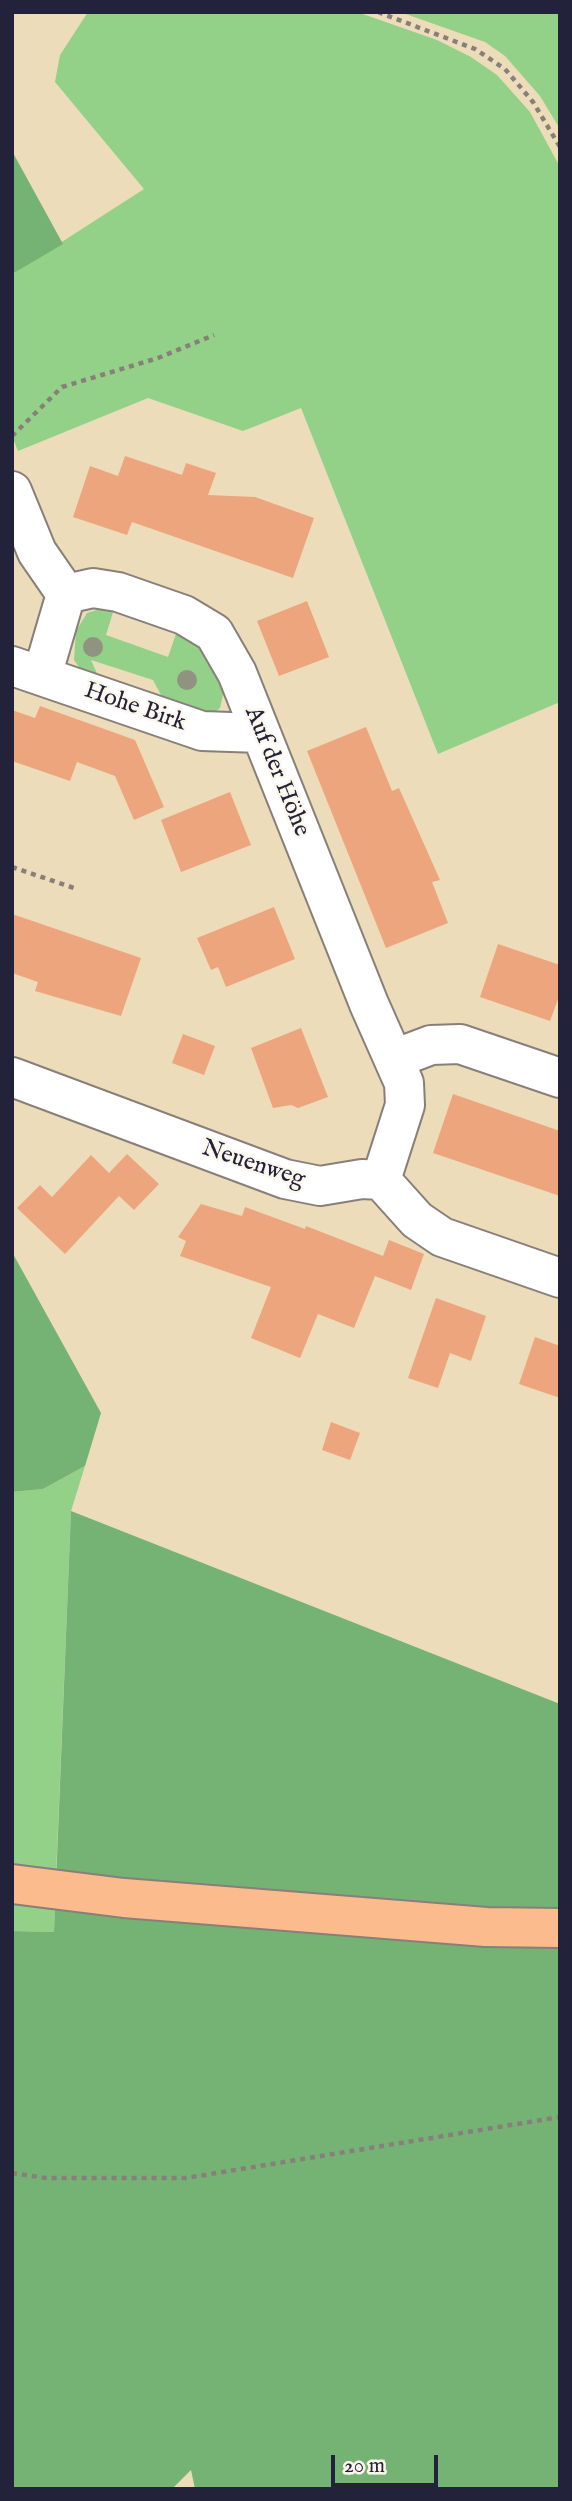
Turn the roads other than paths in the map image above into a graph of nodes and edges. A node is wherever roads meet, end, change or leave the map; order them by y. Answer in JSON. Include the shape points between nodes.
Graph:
{"nodes":[{"id":1,"x":12,"y":491,"type":"edge"},
{"id":2,"x":66,"y":594,"type":"junction"},
{"id":3,"x":27,"y":671,"type":"edge"},
{"id":4,"x":260,"y":733,"type":"junction"},
{"id":5,"x":394,"y":1059,"type":"junction"},
{"id":6,"x":12,"y":1077,"type":"edge"},
{"id":7,"x":560,"y":1077,"type":"edge"},
{"id":8,"x":381,"y":1180,"type":"junction"},
{"id":9,"x":560,"y":1278,"type":"edge"},
{"id":10,"x":12,"y":1884,"type":"edge"},
{"id":11,"x":560,"y":1928,"type":"edge"}],
"edges":[{"from":1,"to":2,"type":"street","via":[[37,552]]},
{"from":2,"to":3,"type":"street"},
{"from":2,"to":4,"type":"street","name":"Auf der Höhe","via":[[93,588],[118,592],[202,624],[214,633],[237,673]]},
{"from":3,"to":4,"type":"street","name":"Hohe Birk","via":[[201,731]]},
{"from":4,"to":5,"type":"street","name":"Auf der Höhe"},
{"from":5,"to":7,"type":"street","via":[[431,1045],[460,1044]]},
{"from":5,"to":8,"type":"street","name":"Auf der Höhe","via":[[404,1083],[405,1105]]},
{"from":6,"to":8,"type":"street","name":"Neuenweg","via":[[285,1180],[320,1186]]},
{"from":8,"to":9,"type":"street","via":[[417,1220],[442,1237]]},
{"from":10,"to":11,"type":"main road","via":[[486,1927]]}]}
